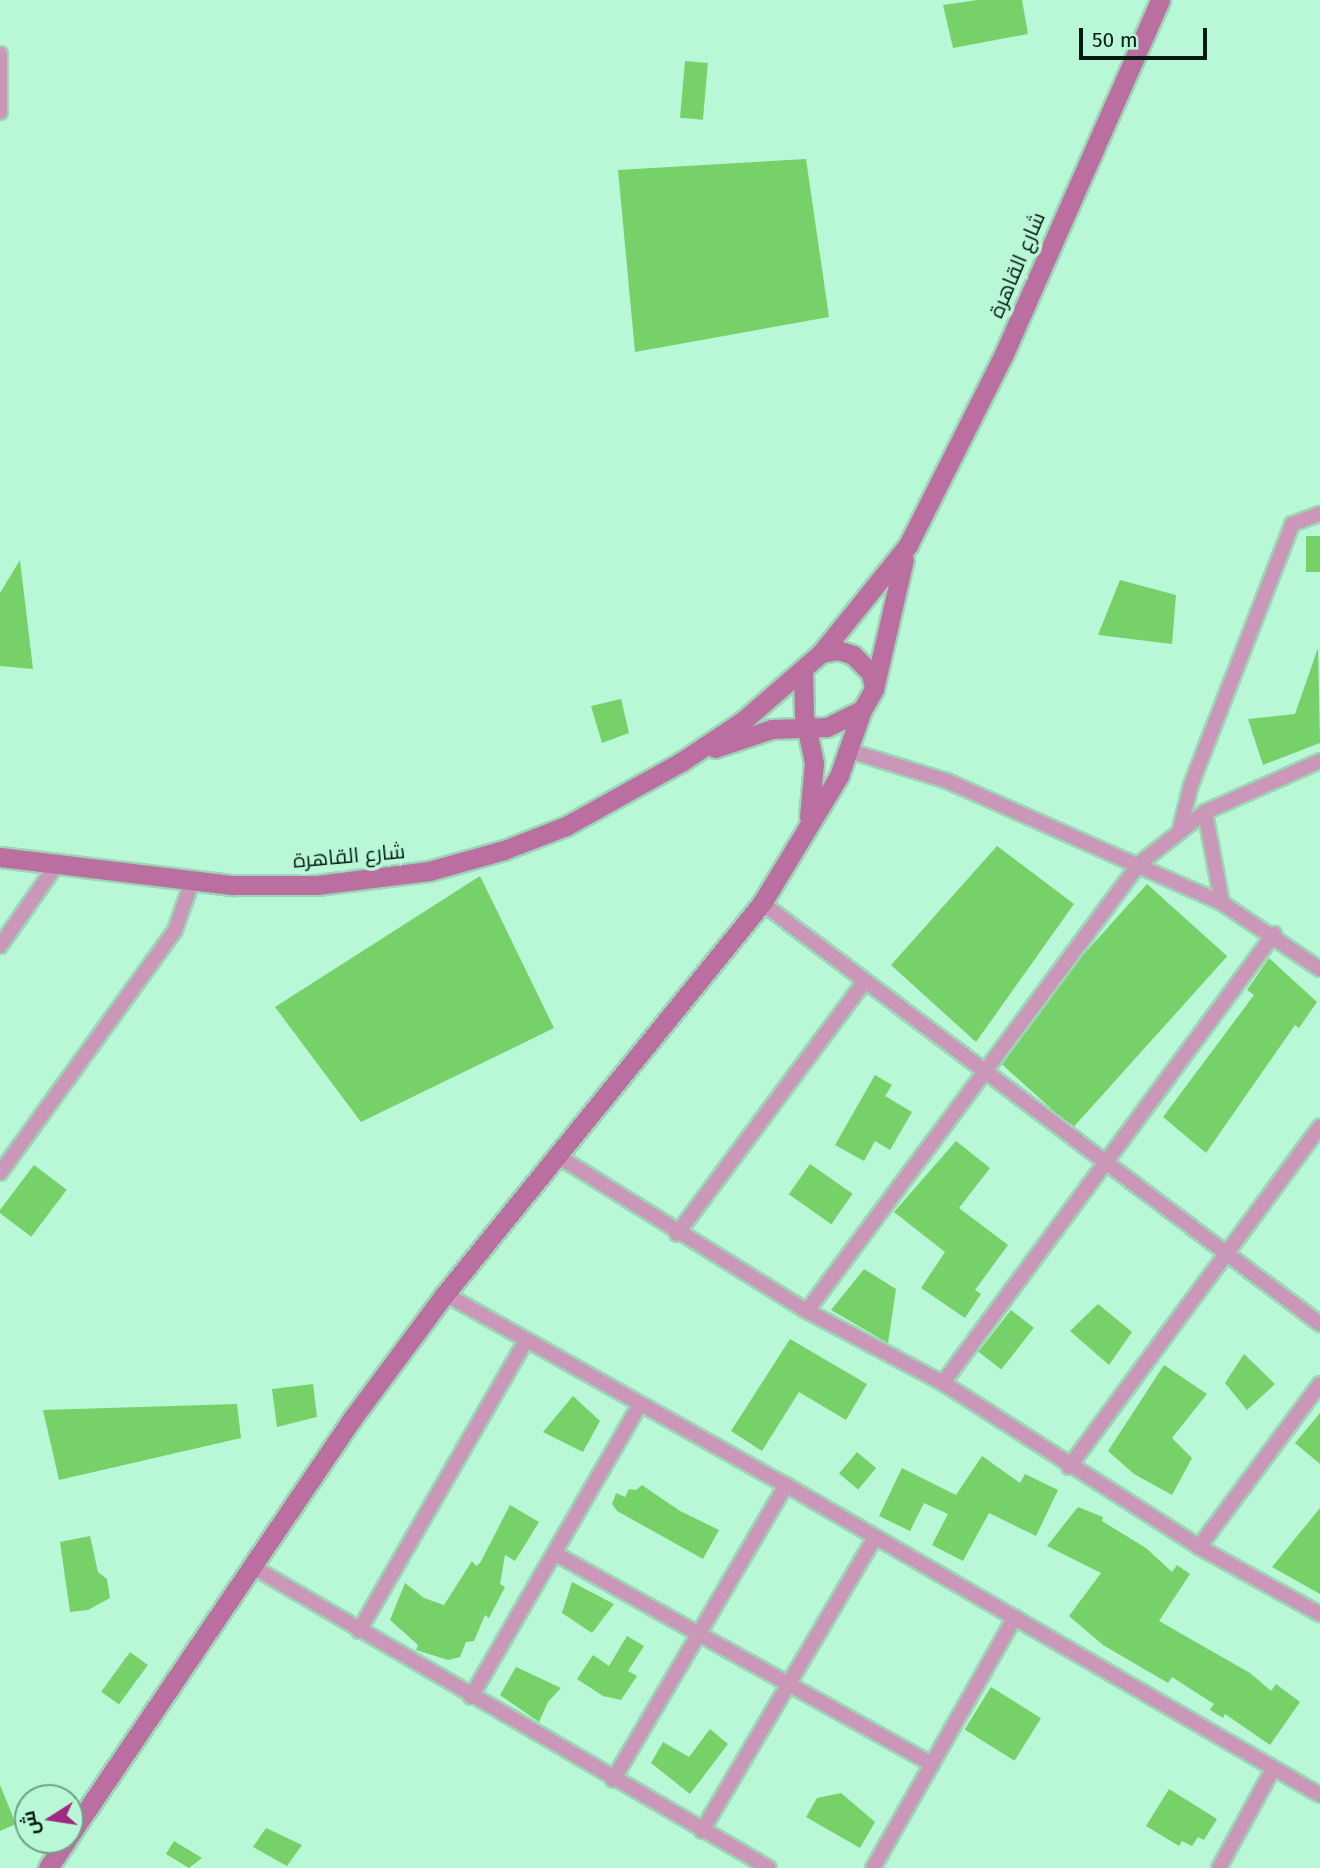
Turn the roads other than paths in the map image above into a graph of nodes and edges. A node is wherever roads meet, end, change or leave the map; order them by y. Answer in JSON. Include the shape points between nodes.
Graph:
{"nodes":[{"id":1,"x":1160,"y":0,"type":"edge"},
{"id":2,"x":0,"y":54,"type":"edge"},
{"id":3,"x":0,"y":112,"type":"edge"},
{"id":4,"x":1320,"y":514,"type":"edge"},
{"id":5,"x":908,"y":545,"type":"junction"},
{"id":6,"x":821,"y":653,"type":"junction"},
{"id":7,"x":803,"y":670,"type":"junction"},
{"id":8,"x":874,"y":689,"type":"junction"},
{"id":9,"x":862,"y":710,"type":"junction"},
{"id":10,"x":807,"y":729,"type":"junction"},
{"id":11,"x":850,"y":751,"type":"junction"},
{"id":12,"x":1320,"y":761,"type":"edge"},
{"id":13,"x":681,"y":762,"type":"junction"},
{"id":14,"x":1206,"y":812,"type":"junction"},
{"id":15,"x":1180,"y":830,"type":"junction"},
{"id":16,"x":804,"y":832,"type":"junction"},
{"id":17,"x":0,"y":857,"type":"edge"},
{"id":18,"x":57,"y":864,"type":"junction"},
{"id":19,"x":1139,"y":864,"type":"junction"},
{"id":20,"x":192,"y":882,"type":"junction"},
{"id":21,"x":762,"y":903,"type":"junction"},
{"id":22,"x":1222,"y":903,"type":"junction"},
{"id":23,"x":1274,"y":934,"type":"junction"},
{"id":24,"x":0,"y":946,"type":"edge"},
{"id":25,"x":1320,"y":969,"type":"edge"},
{"id":26,"x":865,"y":981,"type":"junction"},
{"id":27,"x":984,"y":1073,"type":"junction"},
{"id":28,"x":1320,"y":1126,"type":"edge"},
{"id":29,"x":556,"y":1155,"type":"junction"},
{"id":30,"x":1105,"y":1162,"type":"junction"},
{"id":31,"x":0,"y":1173,"type":"edge"},
{"id":32,"x":677,"y":1234,"type":"junction"},
{"id":33,"x":1226,"y":1254,"type":"junction"},
{"id":34,"x":445,"y":1294,"type":"junction"},
{"id":35,"x":807,"y":1311,"type":"junction"},
{"id":36,"x":1320,"y":1324,"type":"edge"},
{"id":37,"x":526,"y":1340,"type":"junction"},
{"id":38,"x":943,"y":1383,"type":"junction"},
{"id":39,"x":1320,"y":1384,"type":"edge"},
{"id":40,"x":640,"y":1404,"type":"junction"},
{"id":41,"x":1069,"y":1466,"type":"junction"},
{"id":42,"x":786,"y":1485,"type":"junction"},
{"id":43,"x":875,"y":1537,"type":"junction"},
{"id":44,"x":1199,"y":1547,"type":"junction"},
{"id":45,"x":554,"y":1553,"type":"junction"},
{"id":46,"x":253,"y":1567,"type":"junction"},
{"id":47,"x":1320,"y":1614,"type":"edge"},
{"id":48,"x":1015,"y":1618,"type":"junction"},
{"id":49,"x":359,"y":1631,"type":"junction"},
{"id":50,"x":698,"y":1635,"type":"junction"},
{"id":51,"x":788,"y":1686,"type":"junction"},
{"id":52,"x":471,"y":1697,"type":"junction"},
{"id":53,"x":932,"y":1764,"type":"junction"},
{"id":54,"x":1273,"y":1769,"type":"junction"},
{"id":55,"x":613,"y":1780,"type":"junction"},
{"id":56,"x":1320,"y":1794,"type":"edge"},
{"id":57,"x":84,"y":1814,"type":"edge"},
{"id":58,"x":702,"y":1830,"type":"junction"},
{"id":59,"x":769,"y":1868,"type":"edge"},
{"id":60,"x":873,"y":1868,"type":"edge"},
{"id":61,"x":1219,"y":1868,"type":"edge"}],
"edges":[{"from":1,"to":5,"type":"main road","name":"شارع القاهرة","via":[[1003,354]]},
{"from":2,"to":3,"type":"street"},
{"from":4,"to":15,"type":"street","via":[[1292,524],[1191,785]]},
{"from":5,"to":6,"type":"main road","name":"شارع القاهرة"},
{"from":5,"to":8,"type":"main road","name":"شارع القاهرة"},
{"from":6,"to":7,"type":"main road","name":"شارع القاهرة"},
{"from":6,"to":8,"type":"main road","via":[[838,650],[853,654],[871,673]]},
{"from":7,"to":10,"type":"main road"},
{"from":7,"to":13,"type":"main road","name":"شارع القاهرة","via":[[744,720]]},
{"from":8,"to":9,"type":"main road","name":"شارع القاهرة"},
{"from":9,"to":10,"type":"main road","name":"شارع القاهرة","via":[[837,724]]},
{"from":9,"to":11,"type":"main road"},
{"from":10,"to":13,"type":"main road","name":"شارع القاهرة","via":[[772,729]]},
{"from":10,"to":16,"type":"main road","via":[[814,781]]},
{"from":11,"to":16,"type":"main road"},
{"from":11,"to":19,"type":"street","via":[[947,781]]},
{"from":12,"to":14,"type":"street"},
{"from":13,"to":20,"type":"main road","name":"شارع القاهرة","via":[[566,826],[429,871],[317,885]]},
{"from":14,"to":15,"type":"street"},
{"from":14,"to":22,"type":"street"},
{"from":15,"to":19,"type":"street"},
{"from":16,"to":21,"type":"main road"},
{"from":17,"to":18,"type":"main road","name":"شارع القاهرة"},
{"from":18,"to":20,"type":"main road","name":"شارع القاهرة"},
{"from":18,"to":24,"type":"street"},
{"from":19,"to":22,"type":"street"},
{"from":19,"to":27,"type":"street"},
{"from":20,"to":31,"type":"street","via":[[175,930]]},
{"from":21,"to":26,"type":"street"},
{"from":21,"to":29,"type":"main road"},
{"from":22,"to":23,"type":"street"},
{"from":23,"to":25,"type":"street"},
{"from":23,"to":30,"type":"street"},
{"from":26,"to":27,"type":"street"},
{"from":26,"to":32,"type":"street"},
{"from":27,"to":30,"type":"street"},
{"from":27,"to":35,"type":"street"},
{"from":28,"to":33,"type":"street"},
{"from":29,"to":32,"type":"street"},
{"from":29,"to":34,"type":"main road"},
{"from":30,"to":33,"type":"street"},
{"from":30,"to":38,"type":"street"},
{"from":32,"to":35,"type":"street"},
{"from":33,"to":36,"type":"street"},
{"from":33,"to":41,"type":"street"},
{"from":34,"to":37,"type":"street"},
{"from":34,"to":46,"type":"main road","via":[[352,1419]]},
{"from":35,"to":38,"type":"street"},
{"from":37,"to":40,"type":"street"},
{"from":37,"to":49,"type":"street"},
{"from":38,"to":41,"type":"street"},
{"from":39,"to":44,"type":"street"},
{"from":40,"to":42,"type":"street"},
{"from":40,"to":45,"type":"street"},
{"from":41,"to":44,"type":"street"},
{"from":42,"to":43,"type":"street"},
{"from":42,"to":50,"type":"street"},
{"from":43,"to":48,"type":"street"},
{"from":43,"to":51,"type":"street"},
{"from":44,"to":47,"type":"street"},
{"from":45,"to":50,"type":"street"},
{"from":45,"to":52,"type":"street"},
{"from":46,"to":49,"type":"street"},
{"from":46,"to":57,"type":"main road"},
{"from":48,"to":53,"type":"street"},
{"from":48,"to":54,"type":"street"},
{"from":49,"to":52,"type":"street"},
{"from":50,"to":51,"type":"street"},
{"from":50,"to":55,"type":"street"},
{"from":51,"to":53,"type":"street"},
{"from":51,"to":58,"type":"street"},
{"from":52,"to":55,"type":"street"},
{"from":53,"to":60,"type":"street"},
{"from":54,"to":56,"type":"street"},
{"from":54,"to":61,"type":"street"},
{"from":55,"to":58,"type":"street"},
{"from":58,"to":59,"type":"street"}]}
